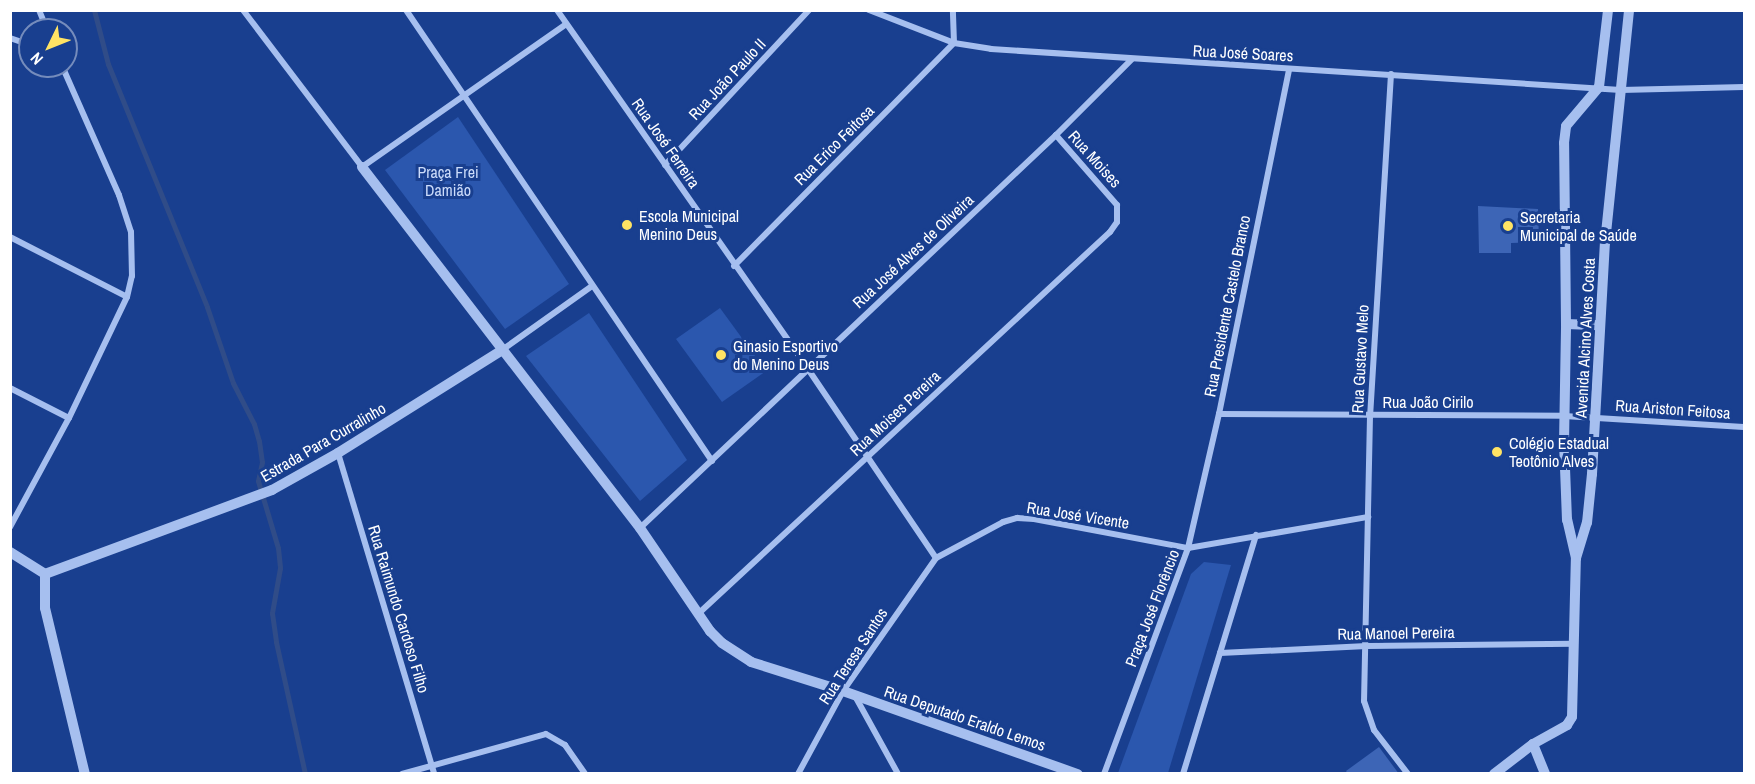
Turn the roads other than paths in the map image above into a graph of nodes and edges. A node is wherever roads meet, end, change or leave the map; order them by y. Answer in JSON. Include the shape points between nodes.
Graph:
{"nodes":[{"id":1,"x":243,"y":10,"type":"edge"},
{"id":2,"x":406,"y":10,"type":"edge"},
{"id":3,"x":557,"y":10,"type":"edge"},
{"id":4,"x":809,"y":10,"type":"edge"},
{"id":5,"x":869,"y":10,"type":"edge"},
{"id":6,"x":953,"y":10,"type":"edge"},
{"id":7,"x":1608,"y":10,"type":"edge"},
{"id":8,"x":1629,"y":10,"type":"edge"},
{"id":9,"x":566,"y":24,"type":"junction"},
{"id":10,"x":954,"y":43,"type":"junction"},
{"id":11,"x":1132,"y":59,"type":"junction"},
{"id":12,"x":1289,"y":69,"type":"junction"},
{"id":13,"x":1391,"y":74,"type":"junction"},
{"id":14,"x":67,"y":78,"type":"edge"},
{"id":15,"x":1599,"y":87,"type":"junction"},
{"id":16,"x":1744,"y":87,"type":"edge"},
{"id":17,"x":1621,"y":90,"type":"junction"},
{"id":18,"x":464,"y":95,"type":"junction"},
{"id":19,"x":1056,"y":135,"type":"junction"},
{"id":20,"x":665,"y":165,"type":"junction"},
{"id":21,"x":362,"y":167,"type":"junction"},
{"id":22,"x":1110,"y":232,"type":"joint"},
{"id":23,"x":10,"y":237,"type":"edge"},
{"id":24,"x":734,"y":266,"type":"junction"},
{"id":25,"x":592,"y":286,"type":"junction"},
{"id":26,"x":127,"y":297,"type":"junction"},
{"id":27,"x":1566,"y":324,"type":"junction"},
{"id":28,"x":1599,"y":325,"type":"junction"},
{"id":29,"x":502,"y":350,"type":"junction"},
{"id":30,"x":808,"y":369,"type":"junction"},
{"id":31,"x":10,"y":388,"type":"edge"},
{"id":32,"x":1219,"y":414,"type":"junction"},
{"id":33,"x":1370,"y":416,"type":"junction"},
{"id":34,"x":1564,"y":416,"type":"junction"},
{"id":35,"x":1595,"y":417,"type":"junction"},
{"id":36,"x":69,"y":418,"type":"junction"},
{"id":37,"x":1744,"y":427,"type":"edge"},
{"id":38,"x":338,"y":453,"type":"junction"},
{"id":39,"x":868,"y":456,"type":"junction"},
{"id":40,"x":712,"y":461,"type":"junction"},
{"id":41,"x":1368,"y":517,"type":"junction"},
{"id":42,"x":10,"y":527,"type":"edge"},
{"id":43,"x":640,"y":528,"type":"junction"},
{"id":44,"x":1256,"y":535,"type":"junction"},
{"id":45,"x":1188,"y":548,"type":"junction"},
{"id":46,"x":10,"y":552,"type":"edge"},
{"id":47,"x":936,"y":558,"type":"junction"},
{"id":48,"x":1576,"y":558,"type":"junction"},
{"id":49,"x":45,"y":574,"type":"junction"},
{"id":50,"x":698,"y":614,"type":"junction"},
{"id":51,"x":1574,"y":644,"type":"junction"},
{"id":52,"x":1367,"y":646,"type":"junction"},
{"id":53,"x":1220,"y":653,"type":"junction"},
{"id":54,"x":843,"y":691,"type":"junction"},
{"id":55,"x":855,"y":696,"type":"junction"},
{"id":56,"x":1533,"y":744,"type":"junction"},
{"id":57,"x":431,"y":764,"type":"junction"},
{"id":58,"x":85,"y":774,"type":"edge"},
{"id":59,"x":402,"y":774,"type":"edge"},
{"id":60,"x":434,"y":774,"type":"edge"},
{"id":61,"x":585,"y":774,"type":"edge"},
{"id":62,"x":798,"y":774,"type":"edge"},
{"id":63,"x":898,"y":774,"type":"edge"},
{"id":64,"x":1078,"y":774,"type":"edge"},
{"id":65,"x":1104,"y":774,"type":"edge"},
{"id":66,"x":1183,"y":774,"type":"edge"},
{"id":67,"x":1408,"y":774,"type":"edge"},
{"id":68,"x":1494,"y":774,"type":"edge"},
{"id":69,"x":1545,"y":774,"type":"edge"}],
"edges":[{"from":1,"to":21,"type":"street"},
{"from":2,"to":18,"type":"street"},
{"from":3,"to":9,"type":"street","name":"Rua José Ferreira"},
{"from":4,"to":20,"type":"street","name":"Rua João Paulo II"},
{"from":5,"to":10,"type":"street","name":"Rua José Soares"},
{"from":6,"to":10,"type":"street"},
{"from":7,"to":15,"type":"street"},
{"from":8,"to":17,"type":"street","name":"Avenida Alcino Alves Costa"},
{"from":9,"to":18,"type":"street"},
{"from":9,"to":20,"type":"street","name":"Rua José Ferreira"},
{"from":10,"to":11,"type":"street","name":"Rua José Soares"},
{"from":10,"to":24,"type":"street","name":"Rua Erico Feitosa"},
{"from":11,"to":12,"type":"street","name":"Rua José Soares"},
{"from":11,"to":19,"type":"street","name":"Rua José Alves de Oliveira"},
{"from":12,"to":13,"type":"street","name":"Rua José Soares"},
{"from":12,"to":32,"type":"street","name":"Rua Presidente Castelo Branco"},
{"from":13,"to":15,"type":"street","name":"Rua José Soares"},
{"from":13,"to":33,"type":"street","name":"Rua Gustavo Melo"},
{"from":14,"to":26,"type":"street","via":[[119,195],[131,232],[132,276]]},
{"from":15,"to":17,"type":"street","name":"Rua José Soares"},
{"from":15,"to":27,"type":"street","name":"Avenida Alcino Alves Costa","via":[[1571,119],[1564,134]]},
{"from":16,"to":17,"type":"street","name":"Rua José Soares"},
{"from":17,"to":28,"type":"street","name":"Avenida Alcino Alves Costa"},
{"from":18,"to":21,"type":"street"},
{"from":18,"to":25,"type":"street"},
{"from":19,"to":22,"type":"street","name":"Rua Moises","via":[[1117,205],[1117,222]]},
{"from":19,"to":30,"type":"street","name":"Rua José Alves de Oliveira"},
{"from":20,"to":24,"type":"street","name":"Rua José Ferreira"},
{"from":21,"to":29,"type":"street"},
{"from":22,"to":39,"type":"street","name":"Rua Moises Pereira"},
{"from":23,"to":26,"type":"street"},
{"from":24,"to":30,"type":"street","name":"Rua José Ferreira"},
{"from":25,"to":29,"type":"street"},
{"from":25,"to":40,"type":"street"},
{"from":26,"to":36,"type":"street"},
{"from":27,"to":28,"type":"street"},
{"from":27,"to":34,"type":"street","name":"Avenida Alcino Alves Costa"},
{"from":28,"to":35,"type":"street","name":"Avenida Alcino Alves Costa"},
{"from":29,"to":38,"type":"street","name":"Estrada Para Curralinho"},
{"from":29,"to":43,"type":"street"},
{"from":30,"to":39,"type":"street","name":"Rua José Ferreira"},
{"from":30,"to":40,"type":"street","name":"Rua José Alves de Oliveira"},
{"from":31,"to":36,"type":"street"},
{"from":32,"to":33,"type":"street","name":"Rua João Cirilo"},
{"from":32,"to":45,"type":"street","name":"Rua Presidente Castelo Branco"},
{"from":33,"to":34,"type":"street","name":"Rua João Cirilo"},
{"from":33,"to":41,"type":"street","name":"Rua Gustavo Melo"},
{"from":34,"to":35,"type":"street","name":"Rua Ariston Feitosa"},
{"from":34,"to":48,"type":"street","name":"Avenida Alcino Alves Costa","via":[[1567,520]]},
{"from":35,"to":37,"type":"street","name":"Rua Ariston Feitosa"},
{"from":35,"to":48,"type":"street","name":"Avenida Alcino Alves Costa","via":[[1587,523]]},
{"from":36,"to":42,"type":"street"},
{"from":38,"to":49,"type":"street","name":"Estrada Para Curralinho","via":[[248,500]]},
{"from":38,"to":57,"type":"street","name":"Rua Raimundo Cardoso Filho"},
{"from":39,"to":47,"type":"street","name":"Rua José Ferreira"},
{"from":39,"to":50,"type":"street","name":"Rua Moises Pereira"},
{"from":40,"to":43,"type":"street"},
{"from":41,"to":44,"type":"street","name":"Praça José Florêncio"},
{"from":41,"to":52,"type":"street","name":"Rua Gustavo Melo"},
{"from":43,"to":50,"type":"street"},
{"from":44,"to":45,"type":"street","name":"Praça José Florêncio"},
{"from":44,"to":53,"type":"street"},
{"from":45,"to":47,"type":"street","name":"Rua José Vicente","via":[[1017,518]]},
{"from":45,"to":65,"type":"street","name":"Praça José Florêncio"},
{"from":46,"to":49,"type":"street"},
{"from":47,"to":54,"type":"street","name":"Rua Teresa Santos"},
{"from":48,"to":51,"type":"street","name":"Avenida Alcino Alves Costa"},
{"from":49,"to":58,"type":"street","via":[[45,608]]},
{"from":50,"to":54,"type":"street","name":"Rua Deputado Eraldo Lemos","via":[[722,643],[751,662]]},
{"from":51,"to":52,"type":"street","name":"Rua Manoel Pereira"},
{"from":51,"to":56,"type":"street","name":"Avenida Alcino Alves Costa","via":[[1572,717]]},
{"from":52,"to":53,"type":"street","name":"Rua Manoel Pereira"},
{"from":52,"to":67,"type":"street","name":"Rua Gustavo Melo","via":[[1365,709],[1374,730]]},
{"from":53,"to":66,"type":"street"},
{"from":54,"to":55,"type":"street","name":"Rua Deputado Eraldo Lemos"},
{"from":54,"to":62,"type":"street","name":"Rua Teresa Santos"},
{"from":55,"to":63,"type":"street"},
{"from":55,"to":64,"type":"street","name":"Rua Deputado Eraldo Lemos"},
{"from":56,"to":68,"type":"street"},
{"from":56,"to":69,"type":"street"},
{"from":57,"to":59,"type":"street"},
{"from":57,"to":60,"type":"street","name":"Rua Raimundo Cardoso Filho"},
{"from":57,"to":61,"type":"street","via":[[546,734],[565,745]]}]}
